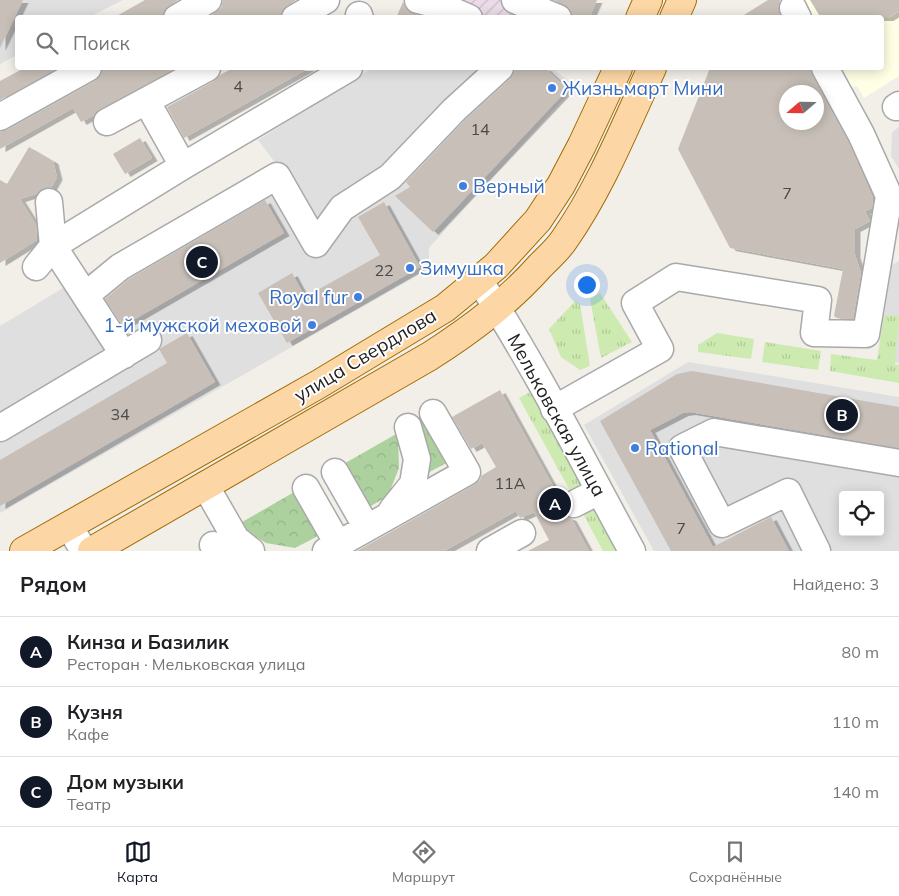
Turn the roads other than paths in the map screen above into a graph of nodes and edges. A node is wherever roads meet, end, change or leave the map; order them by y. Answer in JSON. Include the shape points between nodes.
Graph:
{"nodes":[{"id":1,"x":208,"y":0,"type":"edge"},
{"id":2,"x":326,"y":0,"type":"edge"},
{"id":3,"x":418,"y":0,"type":"edge"},
{"id":4,"x":516,"y":0,"type":"edge"},
{"id":5,"x":648,"y":0,"type":"edge"},
{"id":6,"x":682,"y":0,"type":"edge"},
{"id":7,"x":182,"y":15,"type":"edge"},
{"id":8,"x":301,"y":15,"type":"edge"},
{"id":9,"x":463,"y":15,"type":"edge"},
{"id":10,"x":551,"y":15,"type":"edge"},
{"id":11,"x":641,"y":15,"type":"edge"},
{"id":12,"x":675,"y":15,"type":"edge"},
{"id":13,"x":84,"y":70,"type":"edge"},
{"id":14,"x":204,"y":70,"type":"edge"},
{"id":15,"x":347,"y":70,"type":"edge"},
{"id":16,"x":498,"y":70,"type":"edge"},
{"id":17,"x":617,"y":70,"type":"edge"},
{"id":18,"x":651,"y":70,"type":"edge"},
{"id":19,"x":826,"y":70,"type":"edge"},
{"id":20,"x":148,"y":102,"type":"junction"},
{"id":21,"x":0,"y":117,"type":"edge"},
{"id":22,"x":107,"y":122,"type":"dead end"},
{"id":23,"x":183,"y":166,"type":"junction"},
{"id":24,"x":49,"y":202,"type":"dead end"},
{"id":25,"x":53,"y":246,"type":"junction"},
{"id":26,"x":36,"y":267,"type":"dead end"},
{"id":27,"x":479,"y":280,"type":"junction"},
{"id":28,"x":86,"y":295,"type":"junction"},
{"id":29,"x":497,"y":309,"type":"junction"},
{"id":30,"x":148,"y":340,"type":"dead end"},
{"id":31,"x":124,"y":355,"type":"junction"},
{"id":32,"x":554,"y":409,"type":"junction"},
{"id":33,"x":433,"y":413,"type":"dead end"},
{"id":34,"x":408,"y":427,"type":"dead end"},
{"id":35,"x":0,"y":428,"type":"edge"},
{"id":36,"x":899,"y":464,"type":"edge"},
{"id":37,"x":335,"y":472,"type":"dead end"},
{"id":38,"x":206,"y":485,"type":"junction"},
{"id":39,"x":306,"y":488,"type":"dead end"},
{"id":40,"x":599,"y":491,"type":"junction"},
{"id":41,"x":574,"y":504,"type":"dead end"},
{"id":42,"x":376,"y":523,"type":"junction"},
{"id":43,"x":69,"y":526,"type":"junction"},
{"id":44,"x":522,"y":533,"type":"dead end"},
{"id":45,"x":332,"y":548,"type":"edge"},
{"id":46,"x":24,"y":551,"type":"edge"},
{"id":47,"x":84,"y":551,"type":"edge"},
{"id":48,"x":92,"y":551,"type":"edge"},
{"id":49,"x":251,"y":551,"type":"edge"},
{"id":50,"x":490,"y":551,"type":"edge"},
{"id":51,"x":632,"y":551,"type":"edge"},
{"id":52,"x":817,"y":551,"type":"edge"}],
"edges":[{"from":1,"to":7,"type":"street"},
{"from":2,"to":8,"type":"street"},
{"from":3,"to":9,"type":"street"},
{"from":4,"to":10,"type":"street"},
{"from":5,"to":11,"type":"main road"},
{"from":6,"to":12,"type":"main road"},
{"from":13,"to":21,"type":"street"},
{"from":14,"to":20,"type":"street"},
{"from":15,"to":23,"type":"street"},
{"from":16,"to":28,"type":"street","via":[[390,177],[342,208],[316,244],[277,176],[120,267]]},
{"from":17,"to":27,"type":"main road","name":"улица Свердлова","via":[[582,146],[552,199],[533,226]]},
{"from":18,"to":29,"type":"main road","name":"улица Свердлова","via":[[609,162],[563,241],[520,289]]},
{"from":19,"to":32,"type":"street","via":[[862,134],[889,196],[866,334],[814,333],[818,300],[676,277],[635,303],[660,349]]},
{"from":20,"to":22,"type":"street"},
{"from":20,"to":23,"type":"street"},
{"from":23,"to":25,"type":"street"},
{"from":24,"to":25,"type":"street"},
{"from":25,"to":26,"type":"street"},
{"from":25,"to":28,"type":"street"},
{"from":27,"to":29,"type":"street","name":"Мельковская улица"},
{"from":27,"to":43,"type":"main road","name":"улица Свердлова","via":[[445,308],[412,328]]},
{"from":28,"to":31,"type":"street"},
{"from":29,"to":32,"type":"street","name":"Мельковская улица"},
{"from":29,"to":38,"type":"main road","name":"улица Свердлова","via":[[430,356]]},
{"from":30,"to":31,"type":"street"},
{"from":31,"to":35,"type":"street"},
{"from":32,"to":40,"type":"street","name":"Мельковская улица"},
{"from":33,"to":42,"type":"street","via":[[468,472]]},
{"from":34,"to":42,"type":"street","via":[[417,459],[413,484]]},
{"from":36,"to":52,"type":"street","via":[[714,432],[682,448],[722,524],[788,492]]},
{"from":37,"to":42,"type":"street"},
{"from":38,"to":48,"type":"main road","name":"улица Свердлова"},
{"from":38,"to":49,"type":"street","via":[[236,539]]},
{"from":39,"to":45,"type":"street"},
{"from":40,"to":41,"type":"street"},
{"from":40,"to":51,"type":"street","name":"Мельковская улица"},
{"from":42,"to":45,"type":"street"},
{"from":43,"to":46,"type":"main road","name":"улица Свердлова"},
{"from":43,"to":47,"type":"street"},
{"from":44,"to":50,"type":"street"}]}
